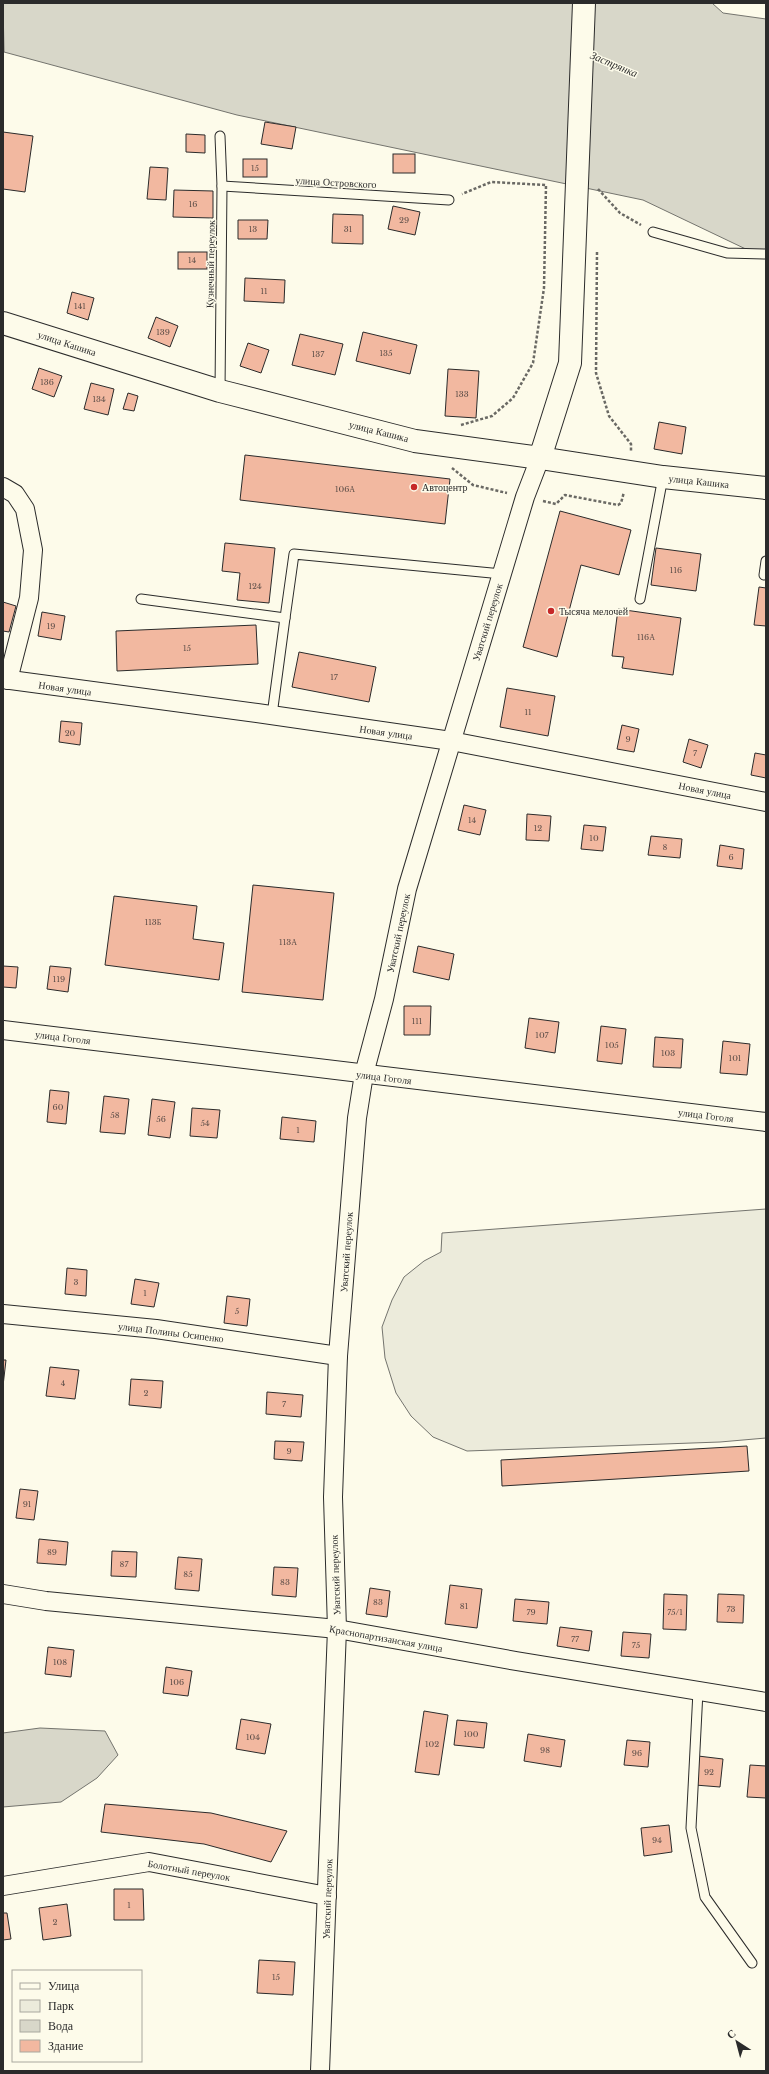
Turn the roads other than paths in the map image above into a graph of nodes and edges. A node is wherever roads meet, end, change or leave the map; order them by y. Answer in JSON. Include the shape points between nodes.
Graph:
{"nodes":[{"id":1,"x":584,"y":3,"type":"edge"},
{"id":2,"x":220,"y":136,"type":"dead end"},
{"id":3,"x":222,"y":186,"type":"junction"},
{"id":4,"x":449,"y":200,"type":"road end"},
{"id":5,"x":653,"y":232,"type":"road end"},
{"id":6,"x":766,"y":254,"type":"edge"},
{"id":7,"x":3,"y":323,"type":"edge"},
{"id":8,"x":220,"y":391,"type":"junction"},
{"id":9,"x":540,"y":458,"type":"junction"},
{"id":10,"x":663,"y":477,"type":"junction"},
{"id":11,"x":3,"y":487,"type":"edge"},
{"id":12,"x":766,"y":488,"type":"edge"},
{"id":13,"x":766,"y":561,"type":"edge"},
{"id":14,"x":502,"y":574,"type":"junction"},
{"id":15,"x":764,"y":575,"type":"dead end"},
{"id":16,"x":141,"y":599,"type":"dead end"},
{"id":17,"x":640,"y":599,"type":"dead end"},
{"id":18,"x":285,"y":618,"type":"junction"},
{"id":19,"x":5,"y":680,"type":"edge"},
{"id":20,"x":272,"y":715,"type":"junction"},
{"id":21,"x":451,"y":741,"type":"junction"},
{"id":22,"x":766,"y":802,"type":"edge"},
{"id":23,"x":3,"y":1030,"type":"edge"},
{"id":24,"x":364,"y":1074,"type":"junction"},
{"id":25,"x":766,"y":1122,"type":"edge"},
{"id":26,"x":3,"y":1314,"type":"edge"},
{"id":27,"x":338,"y":1356,"type":"junction"},
{"id":28,"x":3,"y":1594,"type":"edge"},
{"id":29,"x":337,"y":1629,"type":"junction"},
{"id":30,"x":698,"y":1690,"type":"junction"},
{"id":31,"x":766,"y":1702,"type":"edge"},
{"id":32,"x":3,"y":1886,"type":"edge"},
{"id":33,"x":327,"y":1896,"type":"junction"},
{"id":34,"x":752,"y":1963,"type":"dead end"},
{"id":35,"x":320,"y":2071,"type":"edge"}],
"edges":[{"from":1,"to":9,"type":"main road","via":[[570,363]]},
{"from":2,"to":3,"type":"lane","name":"Кузнечный переулок"},
{"from":3,"to":4,"type":"lane","name":"улица Островского"},
{"from":3,"to":8,"type":"lane","name":"Кузнечный переулок"},
{"from":5,"to":6,"type":"lane","via":[[727,253]]},
{"from":7,"to":8,"type":"main road","name":"улица Кашика"},
{"from":8,"to":9,"type":"main road","name":"улица Кашика","via":[[415,440],[451,457]]},
{"from":9,"to":10,"type":"main road","name":"улица Кашика"},
{"from":9,"to":14,"type":"street","name":"Уватский переулок","via":[[525,497]]},
{"from":10,"to":12,"type":"main road","name":"улица Кашика"},
{"from":10,"to":17,"type":"lane"},
{"from":11,"to":19,"type":"street","via":[[15,494],[25,509],[33,550],[29,598]]},
{"from":13,"to":15,"type":"lane"},
{"from":14,"to":18,"type":"lane","via":[[294,554]]},
{"from":14,"to":21,"type":"street","name":"Уватский переулок"},
{"from":16,"to":18,"type":"lane"},
{"from":18,"to":20,"type":"lane"},
{"from":19,"to":20,"type":"street","name":"Новая улица"},
{"from":20,"to":21,"type":"street","name":"Новая улица"},
{"from":21,"to":22,"type":"street","name":"Новая улица"},
{"from":21,"to":24,"type":"street","name":"Уватский переулок","via":[[407,889],[384,999]]},
{"from":23,"to":24,"type":"street","name":"улица Гоголя"},
{"from":24,"to":25,"type":"street","name":"улица Гоголя"},
{"from":24,"to":27,"type":"street","name":"Уватский переулок","via":[[357,1118]]},
{"from":26,"to":27,"type":"street","name":"улица Полины Осипенко","via":[[156,1329]]},
{"from":27,"to":29,"type":"street","name":"Уватский переулок","via":[[333,1497]]},
{"from":28,"to":29,"type":"street","name":"Краснопартизанская улица","via":[[46,1601]]},
{"from":29,"to":30,"type":"street","name":"Краснопартизанская улица"},
{"from":29,"to":33,"type":"street","name":"Уватский переулок"},
{"from":30,"to":31,"type":"street","name":"Краснопартизанская улица"},
{"from":30,"to":34,"type":"lane","via":[[691,1828],[705,1897]]},
{"from":32,"to":33,"type":"street","name":"Болотный переулок","via":[[149,1862]]},
{"from":33,"to":35,"type":"street","name":"Уватский переулок"}]}
